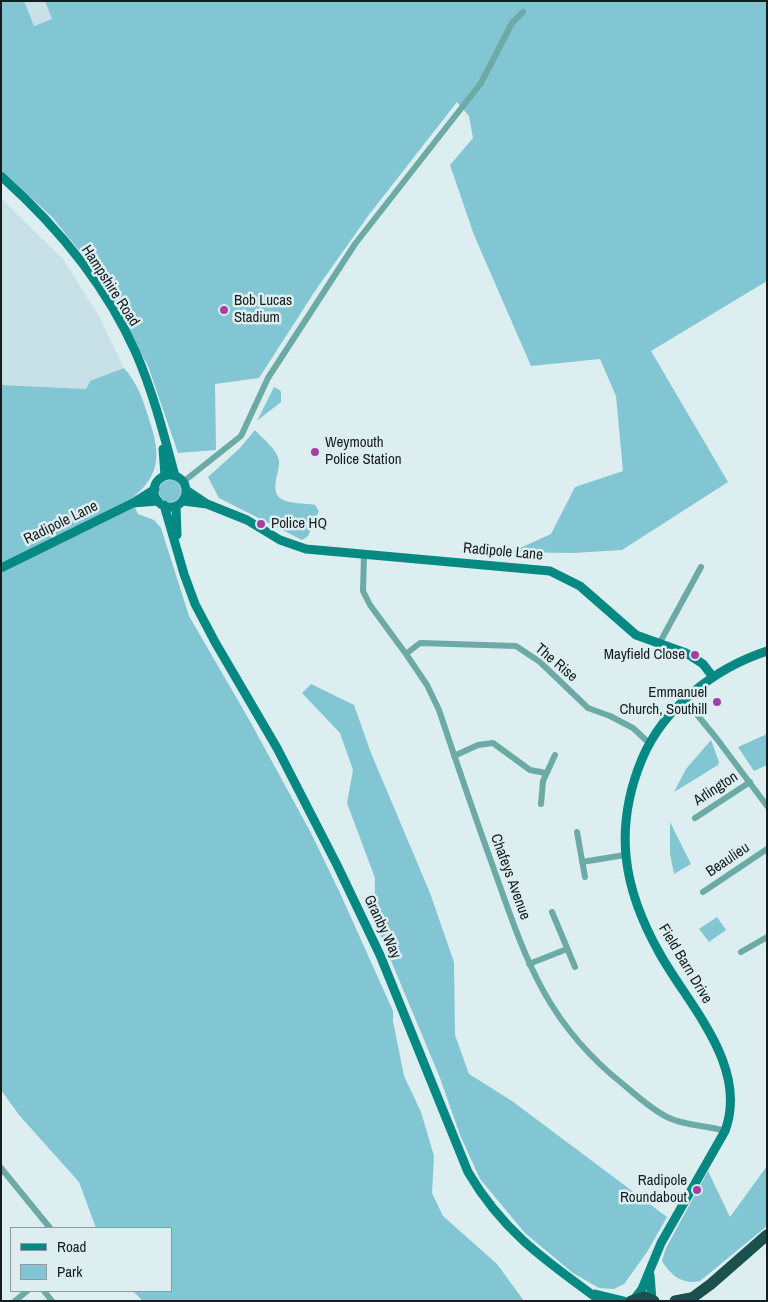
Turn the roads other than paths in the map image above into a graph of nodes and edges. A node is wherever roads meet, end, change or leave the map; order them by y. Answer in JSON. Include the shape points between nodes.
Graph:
{"nodes":[{"id":1,"x":524,"y":12,"type":"dead end"},
{"id":2,"x":1,"y":176,"type":"edge"},
{"id":3,"x":170,"y":476,"type":"junction"},
{"id":4,"x":185,"y":486,"type":"junction"},
{"id":5,"x":155,"y":489,"type":"junction"},
{"id":6,"x":134,"y":503,"type":"junction"},
{"id":7,"x":161,"y":503,"type":"junction"},
{"id":8,"x":180,"y":503,"type":"junction"},
{"id":9,"x":207,"y":504,"type":"junction"},
{"id":10,"x":177,"y":547,"type":"junction"},
{"id":11,"x":364,"y":556,"type":"junction"},
{"id":12,"x":701,"y":566,"type":"dead end"},
{"id":13,"x":1,"y":568,"type":"edge"},
{"id":14,"x":659,"y":644,"type":"junction"},
{"id":15,"x":767,"y":651,"type":"edge"},
{"id":16,"x":406,"y":654,"type":"junction"},
{"id":17,"x":713,"y":677,"type":"junction"},
{"id":18,"x":685,"y":700,"type":"junction"},
{"id":19,"x":649,"y":743,"type":"junction"},
{"id":20,"x":555,"y":754,"type":"dead end"},
{"id":21,"x":454,"y":756,"type":"junction"},
{"id":22,"x":546,"y":773,"type":"junction"},
{"id":23,"x":750,"y":782,"type":"junction"},
{"id":24,"x":541,"y":804,"type":"dead end"},
{"id":25,"x":767,"y":806,"type":"edge"},
{"id":26,"x":695,"y":818,"type":"dead end"},
{"id":27,"x":577,"y":832,"type":"dead end"},
{"id":28,"x":767,"y":849,"type":"edge"},
{"id":29,"x":625,"y":855,"type":"junction"},
{"id":30,"x":582,"y":862,"type":"junction"},
{"id":31,"x":585,"y":877,"type":"dead end"},
{"id":32,"x":702,"y":892,"type":"dead end"},
{"id":33,"x":552,"y":912,"type":"dead end"},
{"id":34,"x":767,"y":937,"type":"edge"},
{"id":35,"x":567,"y":949,"type":"junction"},
{"id":36,"x":742,"y":952,"type":"dead end"},
{"id":37,"x":529,"y":964,"type":"junction"},
{"id":38,"x":575,"y":967,"type":"dead end"},
{"id":39,"x":725,"y":1131,"type":"junction"},
{"id":40,"x":1,"y":1168,"type":"edge"},
{"id":41,"x":49,"y":1227,"type":"edge"},
{"id":42,"x":767,"y":1235,"type":"edge"},
{"id":43,"x":650,"y":1272,"type":"junction"},
{"id":44,"x":27,"y":1292,"type":"edge"},
{"id":45,"x":590,"y":1293,"type":"junction"},
{"id":46,"x":633,"y":1299,"type":"edge"},
{"id":47,"x":689,"y":1299,"type":"edge"},
{"id":48,"x":653,"y":1300,"type":"edge"},
{"id":49,"x":15,"y":1301,"type":"edge"},
{"id":50,"x":601,"y":1301,"type":"edge"},
{"id":51,"x":624,"y":1301,"type":"edge"},
{"id":52,"x":675,"y":1301,"type":"edge"}],
"edges":[{"from":1,"to":4,"type":"street","via":[[512,23],[481,83],[355,244],[268,378],[241,436]]},
{"from":2,"to":3,"type":"main road","name":"Hampshire Road","via":[[44,217],[103,294],[135,351],[154,402]]},
{"from":3,"to":4,"type":"main road"},
{"from":3,"to":5,"type":"main road","via":[[158,481]]},
{"from":4,"to":8,"type":"main road"},
{"from":4,"to":9,"type":"main road","name":"Radipole Lane"},
{"from":5,"to":6,"type":"main road","name":"Radipole Lane"},
{"from":5,"to":7,"type":"main road"},
{"from":6,"to":7,"type":"main road","name":"Radipole Lane"},
{"from":6,"to":13,"type":"main road","name":"Radipole Lane"},
{"from":7,"to":8,"type":"main road"},
{"from":7,"to":10,"type":"main road","name":"Granby Way"},
{"from":8,"to":9,"type":"main road","name":"Radipole Lane"},
{"from":8,"to":10,"type":"main road","name":"Granby Way"},
{"from":9,"to":11,"type":"main road","name":"Radipole Lane","via":[[247,520],[280,540],[306,549]]},
{"from":10,"to":45,"type":"main road","name":"Granby Way","via":[[195,604],[277,748],[380,955],[468,1172],[480,1193],[514,1233],[538,1256]]},
{"from":11,"to":14,"type":"main road","name":"Radipole Lane","via":[[550,570],[580,586],[636,635]]},
{"from":11,"to":16,"type":"street","name":"Chafeys Avenue","via":[[363,591]]},
{"from":12,"to":14,"type":"street"},
{"from":14,"to":17,"type":"main road","name":"Radipole Lane","via":[[686,653],[703,664]]},
{"from":15,"to":17,"type":"main road","via":[[743,659]]},
{"from":16,"to":19,"type":"street","name":"The Rise","via":[[420,643],[516,646],[540,662],[588,708],[633,728]]},
{"from":16,"to":21,"type":"street","name":"Chafeys Avenue","via":[[439,710]]},
{"from":17,"to":18,"type":"main road","name":"Field Barn Drive"},
{"from":18,"to":19,"type":"main road","name":"Field Barn Drive"},
{"from":18,"to":23,"type":"street"},
{"from":19,"to":29,"type":"main road","name":"Field Barn Drive","via":[[633,780],[628,802]]},
{"from":20,"to":22,"type":"street"},
{"from":21,"to":22,"type":"street","via":[[493,743],[530,770]]},
{"from":21,"to":37,"type":"street","name":"Chafeys Avenue"},
{"from":22,"to":24,"type":"street"},
{"from":23,"to":25,"type":"street"},
{"from":23,"to":26,"type":"street","name":"Arlington"},
{"from":27,"to":30,"type":"street"},
{"from":28,"to":32,"type":"street","name":"Beaulieu"},
{"from":29,"to":30,"type":"street"},
{"from":29,"to":39,"type":"main road","name":"Field Barn Drive","via":[[634,897],[660,955],[704,1022],[724,1066],[731,1097],[730,1118]]},
{"from":30,"to":31,"type":"street"},
{"from":33,"to":35,"type":"street"},
{"from":34,"to":36,"type":"street"},
{"from":35,"to":37,"type":"street"},
{"from":35,"to":38,"type":"street"},
{"from":37,"to":39,"type":"street","name":"Chafeys Avenue","via":[[570,1034],[604,1070],[667,1117],[684,1124]]},
{"from":39,"to":43,"type":"main road","name":"Field Barn Drive","via":[[661,1243]]},
{"from":40,"to":41,"type":"street"},
{"from":42,"to":47,"type":"highway"},
{"from":43,"to":46,"type":"main road","name":"Field Barn Drive"},
{"from":43,"to":48,"type":"main road","name":"Field Barn Drive"},
{"from":44,"to":49,"type":"street"},
{"from":45,"to":50,"type":"main road","name":"Granby Way"},
{"from":45,"to":51,"type":"main road","name":"Granby Way"},
{"from":46,"to":48,"type":"highway","via":[[645,1297]]},
{"from":47,"to":52,"type":"highway"}]}
